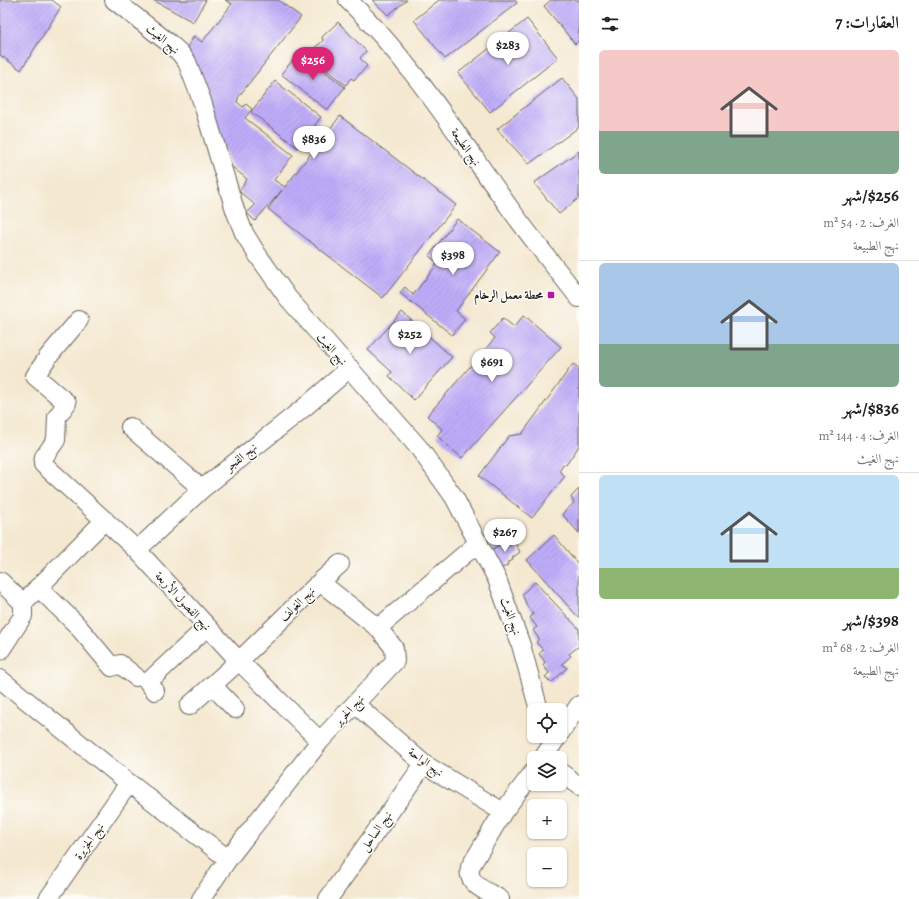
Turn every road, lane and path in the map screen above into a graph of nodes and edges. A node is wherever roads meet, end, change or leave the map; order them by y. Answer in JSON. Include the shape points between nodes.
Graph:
{"nodes":[{"id":1,"x":114,"y":0,"type":"edge"},
{"id":2,"x":348,"y":0,"type":"edge"},
{"id":3,"x":579,"y":298,"type":"edge"},
{"id":4,"x":79,"y":320,"type":"dead end"},
{"id":5,"x":350,"y":368,"type":"junction"},
{"id":6,"x":130,"y":427,"type":"dead end"},
{"id":7,"x":202,"y":489,"type":"junction"},
{"id":8,"x":105,"y":520,"type":"junction"},
{"id":9,"x":479,"y":542,"type":"junction"},
{"id":10,"x":137,"y":550,"type":"junction"},
{"id":11,"x":340,"y":564,"type":"dead end"},
{"id":12,"x":0,"y":581,"type":"edge"},
{"id":13,"x":320,"y":582,"type":"junction"},
{"id":14,"x":38,"y":587,"type":"junction"},
{"id":15,"x":23,"y":603,"type":"junction"},
{"id":16,"x":207,"y":627,"type":"junction"},
{"id":17,"x":378,"y":628,"type":"junction"},
{"id":18,"x":0,"y":651,"type":"edge"},
{"id":19,"x":239,"y":661,"type":"junction"},
{"id":20,"x":136,"y":676,"type":"dead end"},
{"id":21,"x":0,"y":679,"type":"edge"},
{"id":22,"x":212,"y":685,"type":"junction"},
{"id":23,"x":155,"y":691,"type":"dead end"},
{"id":24,"x":537,"y":703,"type":"edge"},
{"id":25,"x":355,"y":704,"type":"junction"},
{"id":26,"x":579,"y":705,"type":"edge"},
{"id":27,"x":189,"y":706,"type":"dead end"},
{"id":28,"x":235,"y":709,"type":"dead end"},
{"id":29,"x":567,"y":723,"type":"edge"},
{"id":30,"x":320,"y":741,"type":"junction"},
{"id":31,"x":424,"y":764,"type":"junction"},
{"id":32,"x":567,"y":777,"type":"edge"},
{"id":33,"x":527,"y":779,"type":"edge"},
{"id":34,"x":129,"y":783,"type":"junction"},
{"id":35,"x":579,"y":786,"type":"edge"},
{"id":36,"x":503,"y":812,"type":"junction"},
{"id":37,"x":228,"y":859,"type":"junction"},
{"id":38,"x":48,"y":899,"type":"edge"},
{"id":39,"x":201,"y":899,"type":"edge"},
{"id":40,"x":328,"y":899,"type":"edge"},
{"id":41,"x":500,"y":899,"type":"edge"}],
"edges":[{"from":1,"to":5,"type":"street","name":"نهج الغيث","via":[[169,43],[187,62],[244,233],[288,298]]},
{"from":2,"to":3,"type":"street","name":"نهج الطبيعة","via":[[397,52],[418,79],[510,209]]},
{"from":4,"to":8,"type":"street","name":"نهج الفصول الأربعة","via":[[35,376],[67,404],[57,417],[56,440],[44,457],[43,464]]},
{"from":5,"to":7,"type":"street","name":"نهج الفجر"},
{"from":5,"to":9,"type":"street","name":"نهج الغيث","via":[[436,472],[454,497]]},
{"from":6,"to":7,"type":"street"},
{"from":7,"to":10,"type":"street","name":"نهج الفجر"},
{"from":8,"to":10,"type":"street","name":"نهج الفصول الأربعة"},
{"from":8,"to":14,"type":"street"},
{"from":9,"to":17,"type":"street"},
{"from":9,"to":24,"type":"street","name":"نهج الغيث","via":[[509,609]]},
{"from":10,"to":16,"type":"street","name":"نهج الفصول الأربعة"},
{"from":11,"to":13,"type":"street"},
{"from":12,"to":15,"type":"street"},
{"from":13,"to":17,"type":"street","name":"نهج الغولف"},
{"from":13,"to":19,"type":"street","name":"نهج الغولف"},
{"from":14,"to":15,"type":"street"},
{"from":14,"to":20,"type":"street","via":[[76,624],[112,667],[120,664]]},
{"from":15,"to":18,"type":"street","via":[[23,616]]},
{"from":16,"to":19,"type":"street","name":"نهج الفصول الأربعة"},
{"from":16,"to":23,"type":"street","via":[[148,682]]},
{"from":17,"to":25,"type":"street","name":"نهج الحرير","via":[[394,648],[395,661]]},
{"from":19,"to":22,"type":"street","name":"نهج الغولف"},
{"from":19,"to":30,"type":"street","name":"نهج الفصول الأربعة"},
{"from":21,"to":34,"type":"street"},
{"from":22,"to":27,"type":"street","name":"نهج الغولف"},
{"from":22,"to":28,"type":"street"},
{"from":25,"to":30,"type":"street","name":"نهج الحرير"},
{"from":25,"to":31,"type":"street","name":"نهج الواحة"},
{"from":26,"to":29,"type":"street"},
{"from":30,"to":37,"type":"street","name":"نهج الحرير"},
{"from":31,"to":36,"type":"street","name":"نهج الواحة"},
{"from":31,"to":40,"type":"street","name":"نهج الساحل"},
{"from":32,"to":35,"type":"street"},
{"from":33,"to":36,"type":"street"},
{"from":34,"to":37,"type":"street"},
{"from":34,"to":38,"type":"street","name":"نهج الجزيرة"},
{"from":36,"to":41,"type":"street","via":[[470,867],[469,874],[476,884]]},
{"from":37,"to":39,"type":"street","name":"نهج الحرير"}]}
